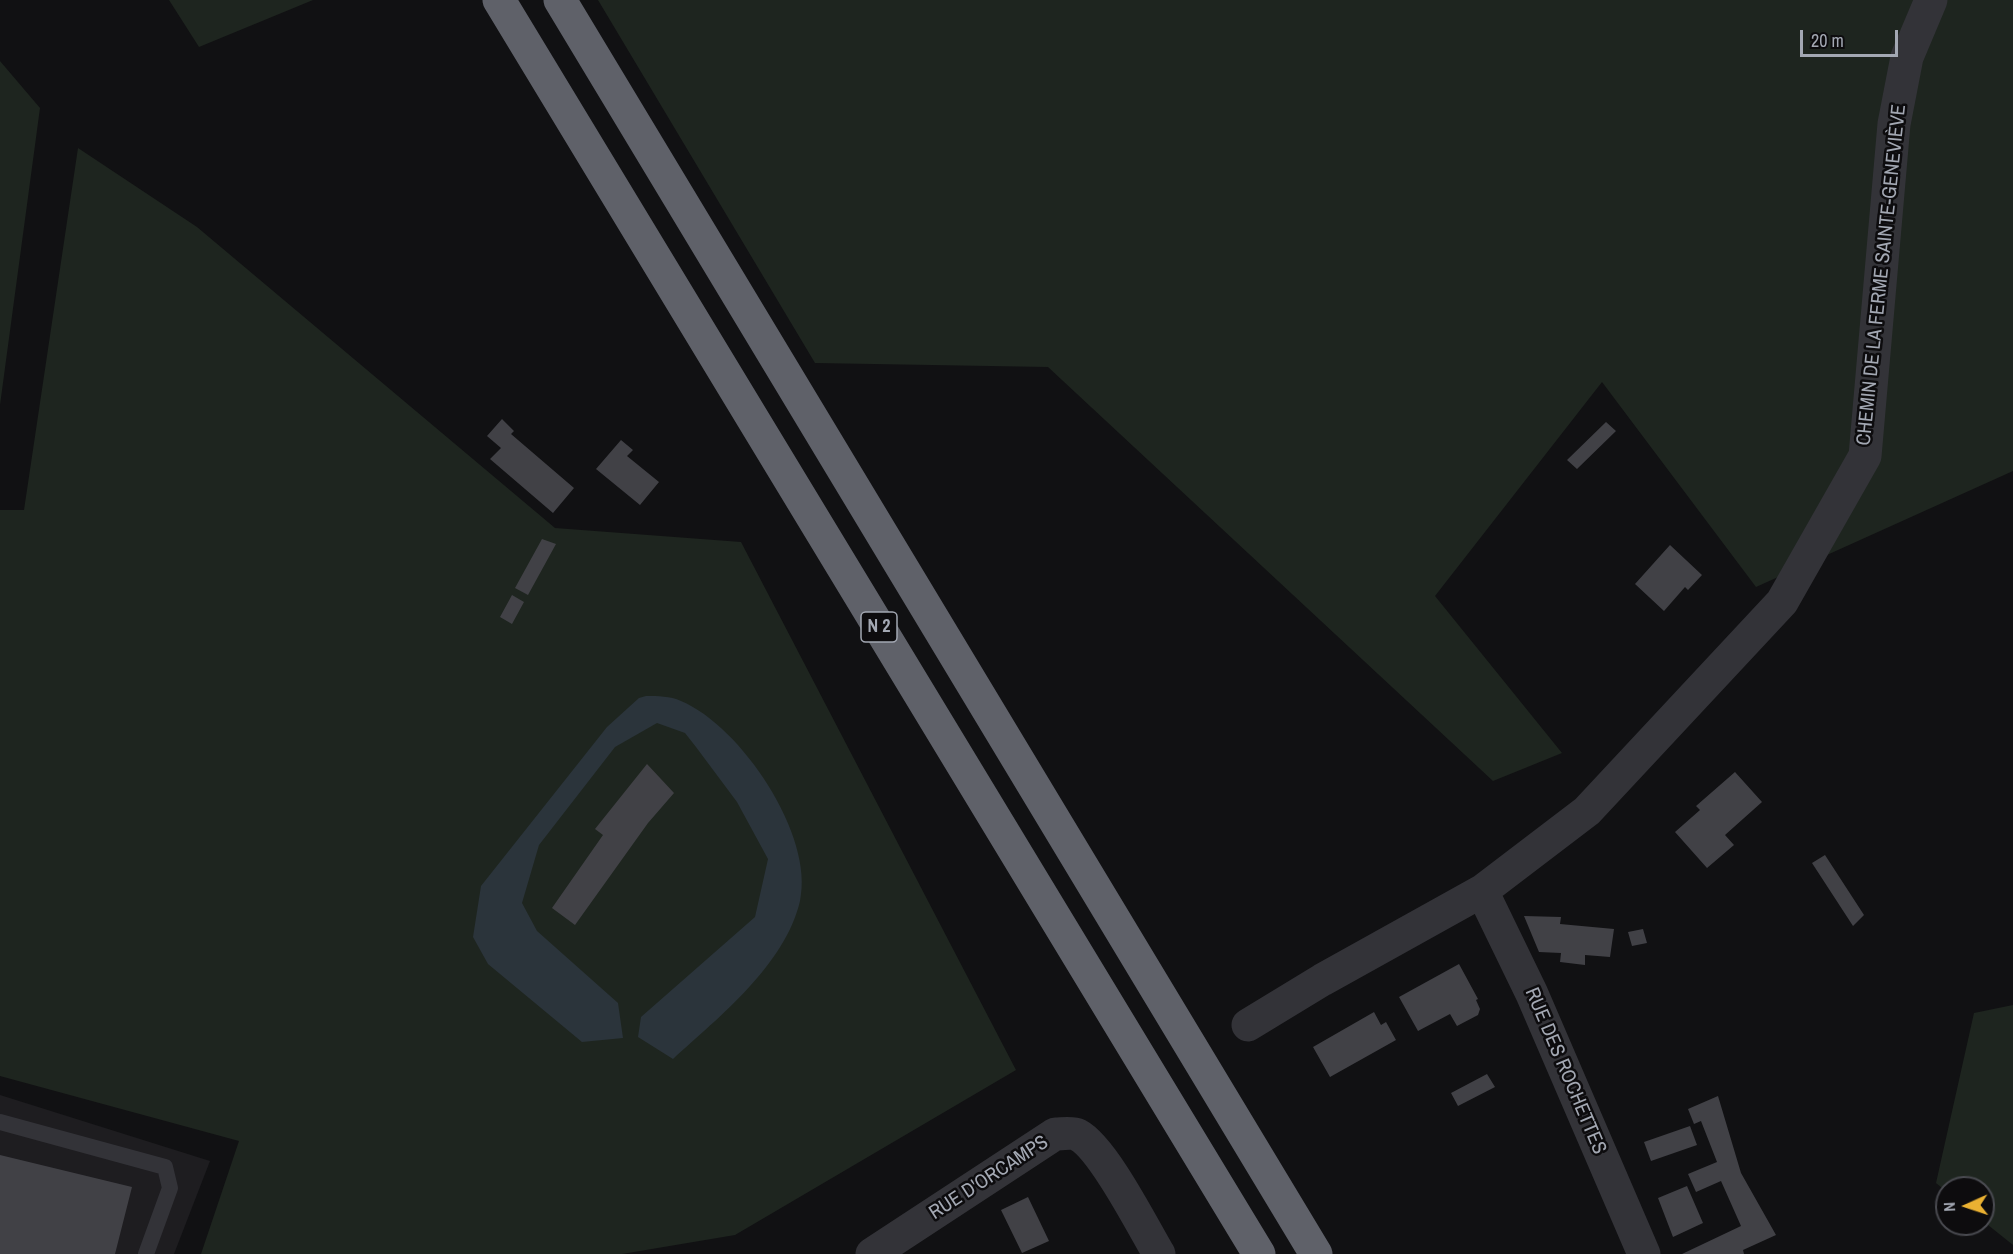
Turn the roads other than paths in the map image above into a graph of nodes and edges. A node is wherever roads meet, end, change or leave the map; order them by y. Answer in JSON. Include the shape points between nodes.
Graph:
{"nodes":[{"id":1,"x":499,"y":0,"type":"edge"},
{"id":2,"x":560,"y":0,"type":"edge"},
{"id":3,"x":1931,"y":0,"type":"edge"},
{"id":4,"x":1482,"y":891,"type":"junction"},
{"id":5,"x":1248,"y":1025,"type":"dead end"},
{"id":6,"x":0,"y":1122,"type":"edge"},
{"id":7,"x":146,"y":1254,"type":"edge"},
{"id":8,"x":872,"y":1254,"type":"edge"},
{"id":9,"x":1160,"y":1254,"type":"edge"},
{"id":10,"x":1259,"y":1254,"type":"edge"},
{"id":11,"x":1316,"y":1254,"type":"edge"},
{"id":12,"x":1644,"y":1254,"type":"edge"}],
"edges":[{"from":1,"to":10,"type":"highway","number":"N 2"},
{"from":2,"to":11,"type":"highway","number":"N 2"},
{"from":3,"to":4,"type":"street","name":"CHEMIN DE LA FERME SAINTE-GENEVIÈVE","via":[[1907,57],[1894,124],[1865,456],[1782,602],[1587,811]]},
{"from":4,"to":5,"type":"street","name":"CHEMIN DE LA FERME SAINTE-GENEVIÈVE"},
{"from":4,"to":12,"type":"street","name":"RUE DES ROCHETTES","via":[[1532,994]]},
{"from":6,"to":7,"type":"lane","via":[[165,1167],[170,1188]]},
{"from":8,"to":9,"type":"street","name":"RUE D'ORCAMPS","via":[[1055,1134],[1077,1134],[1106,1166]]}]}
